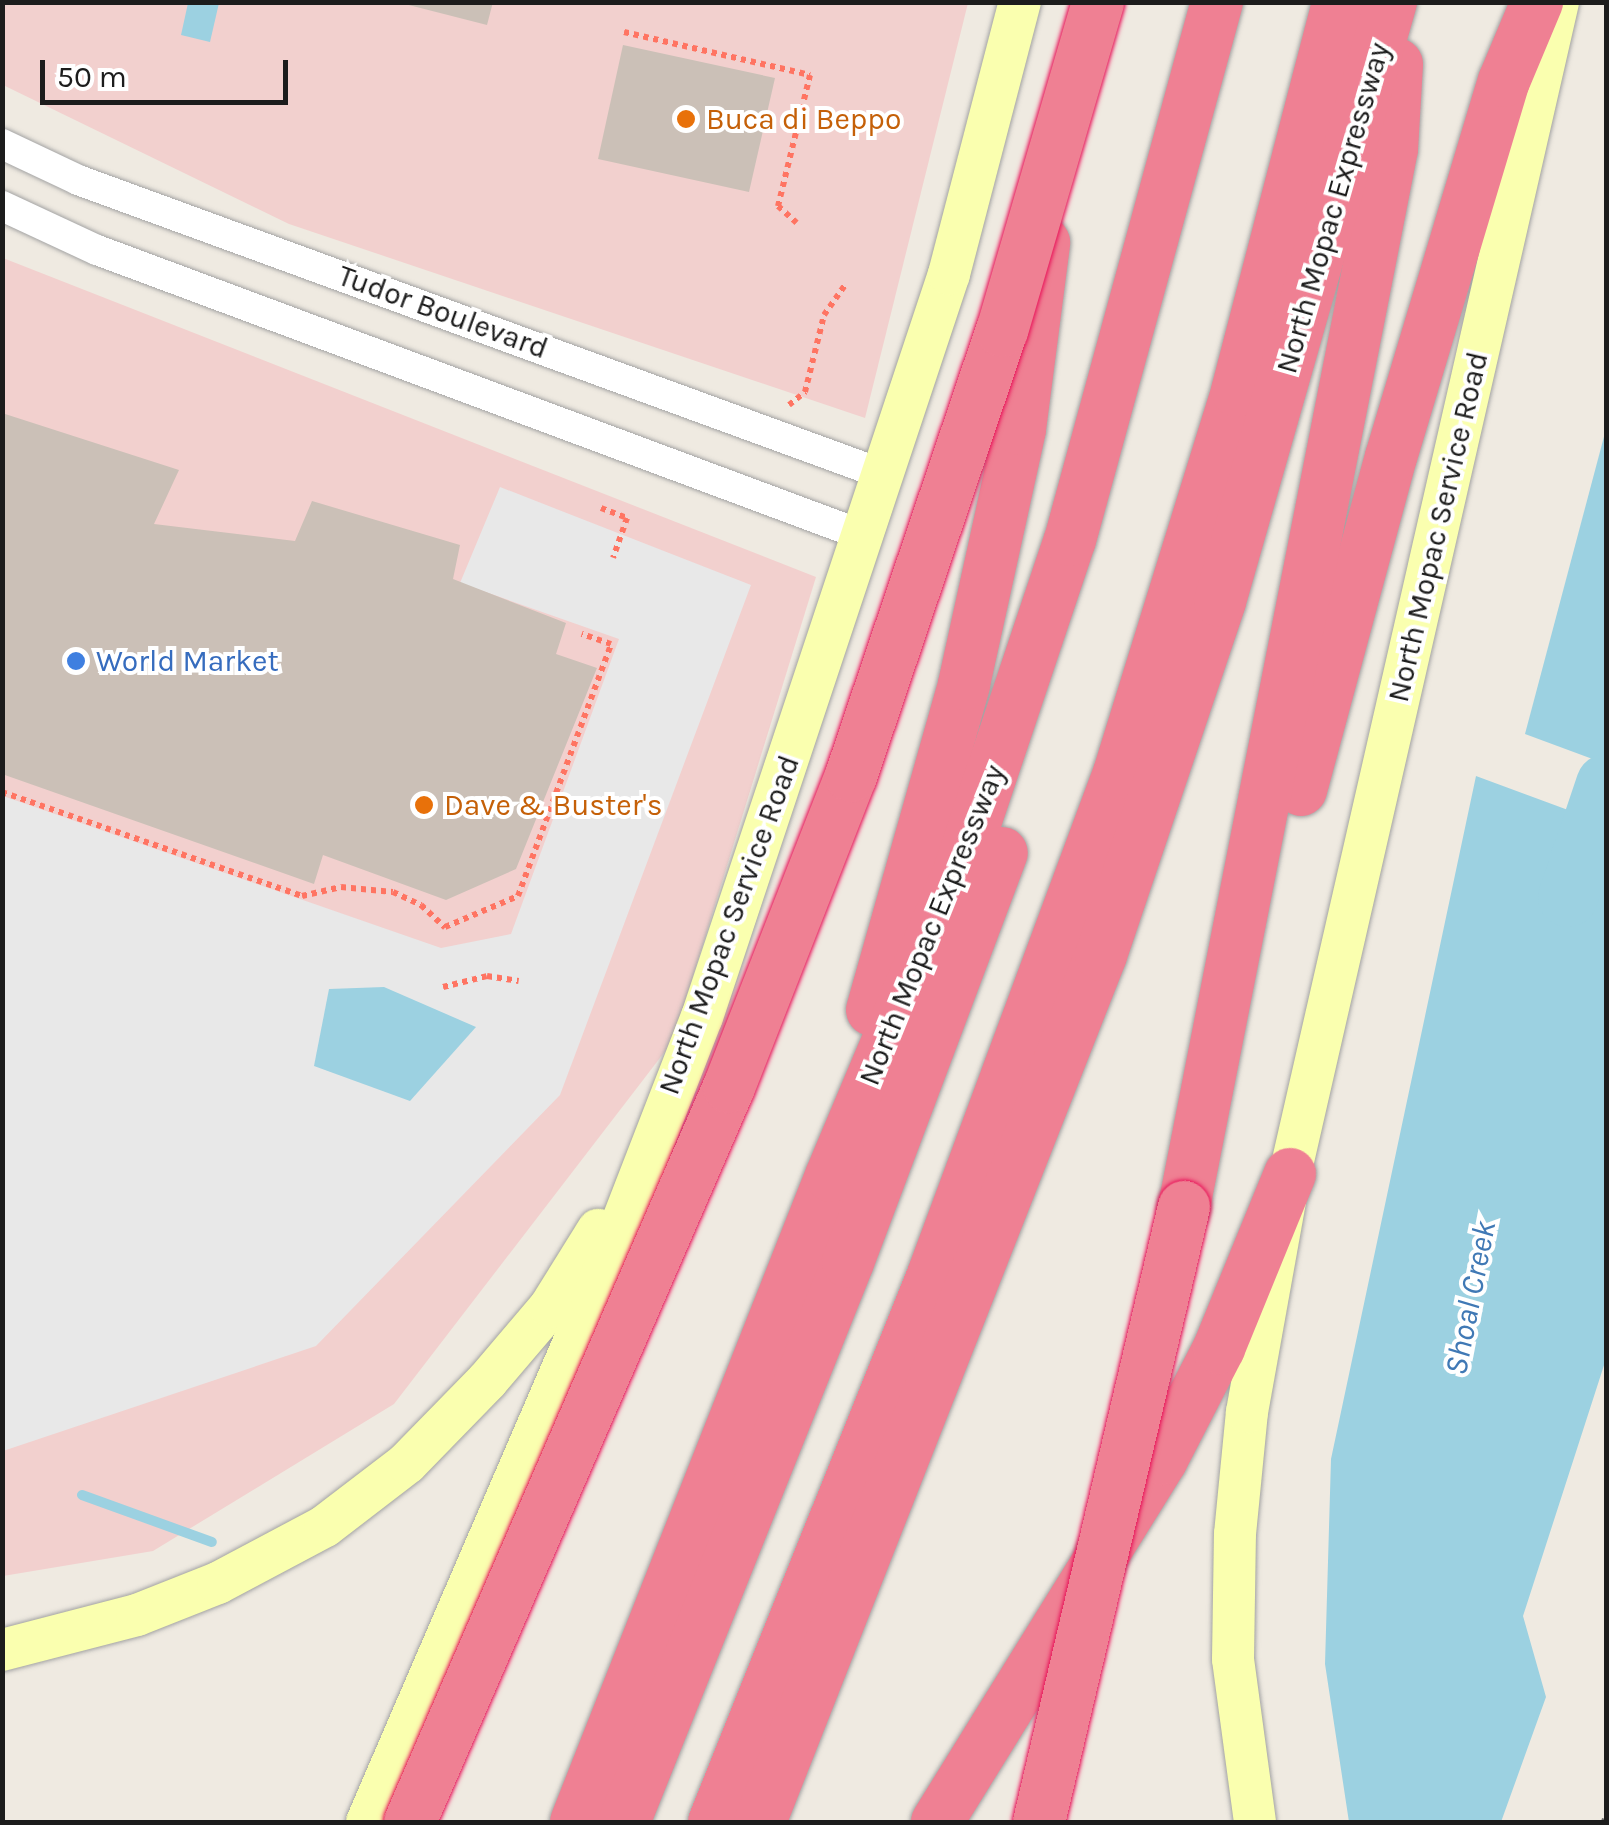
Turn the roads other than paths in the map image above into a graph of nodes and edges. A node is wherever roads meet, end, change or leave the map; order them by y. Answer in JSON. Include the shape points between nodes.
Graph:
{"nodes":[{"id":1,"x":1020,"y":2,"type":"edge"},
{"id":2,"x":1074,"y":2,"type":"edge"},
{"id":3,"x":1098,"y":2,"type":"edge"},
{"id":4,"x":1217,"y":2,"type":"edge"},
{"id":5,"x":1251,"y":2,"type":"edge"},
{"id":6,"x":1338,"y":2,"type":"edge"},
{"id":7,"x":1391,"y":2,"type":"edge"},
{"id":8,"x":1400,"y":2,"type":"edge"},
{"id":9,"x":1537,"y":2,"type":"edge"},
{"id":10,"x":1558,"y":2,"type":"edge"},
{"id":11,"x":13,"y":150,"type":"edge"},
{"id":12,"x":2,"y":194,"type":"edge"},
{"id":13,"x":2,"y":206,"type":"edge"},
{"id":14,"x":885,"y":475,"type":"junction"},
{"id":15,"x":866,"y":536,"type":"junction"},
{"id":16,"x":1213,"y":1083,"type":"junction"},
{"id":17,"x":642,"y":1157,"type":"junction"},
{"id":18,"x":1290,"y":1174,"type":"junction"},
{"id":19,"x":831,"y":1176,"type":"junction"},
{"id":20,"x":2,"y":1650,"type":"edge"},
{"id":21,"x":368,"y":1822,"type":"edge"},
{"id":22,"x":410,"y":1822,"type":"edge"},
{"id":23,"x":576,"y":1822,"type":"edge"},
{"id":24,"x":624,"y":1822,"type":"edge"},
{"id":25,"x":714,"y":1822,"type":"edge"},
{"id":26,"x":760,"y":1822,"type":"edge"},
{"id":27,"x":937,"y":1822,"type":"edge"},
{"id":28,"x":1039,"y":1822,"type":"edge"},
{"id":29,"x":1254,"y":1822,"type":"edge"}],
"edges":[{"from":1,"to":14,"type":"main road","name":"North Mopac Service Road","via":[[950,274]]},
{"from":2,"to":19,"type":"highway","via":[[1020,429],[964,684]]},
{"from":3,"to":22,"type":"highway","bridge":true,"via":[[1002,330],[851,776],[729,1088]]},
{"from":4,"to":19,"type":"highway","name":"North Mopac Expressway","via":[[1126,352],[1015,708],[958,874]]},
{"from":5,"to":24,"type":"highway","via":[[1164,338],[1031,770],[955,987]]},
{"from":6,"to":25,"type":"highway","via":[[1237,391],[1119,772],[954,1219]]},
{"from":7,"to":26,"type":"highway","name":"North Mopac Expressway","via":[[1220,601],[1101,955]]},
{"from":8,"to":16,"type":"highway","via":[[1392,150],[1354,316]]},
{"from":9,"to":16,"type":"highway","via":[[1504,80],[1391,456],[1255,976]]},
{"from":10,"to":18,"type":"main road","name":"North Mopac Service Road"},
{"from":11,"to":12,"type":"street"},
{"from":11,"to":14,"type":"street","name":"Tudor Boulevard"},
{"from":13,"to":15,"type":"street","name":"Tudor Boulevard","via":[[97,250]]},
{"from":14,"to":15,"type":"main road","name":"North Mopac Service Road"},
{"from":15,"to":17,"type":"main road","name":"North Mopac Service Road","via":[[702,1017]]},
{"from":16,"to":28,"type":"highway","bridge":true},
{"from":17,"to":20,"type":"main road","via":[[550,1307],[488,1381],[393,1474],[325,1526],[218,1583],[137,1615]]},
{"from":17,"to":21,"type":"main road","name":"North Mopac Service Road","via":[[592,1300]]},
{"from":18,"to":27,"type":"highway","via":[[1218,1348],[1162,1459]]},
{"from":18,"to":29,"type":"main road","name":"North Mopac Service Road","via":[[1247,1412],[1235,1534],[1234,1659]]},
{"from":19,"to":23,"type":"highway","name":"North Mopac Expressway"}]}
